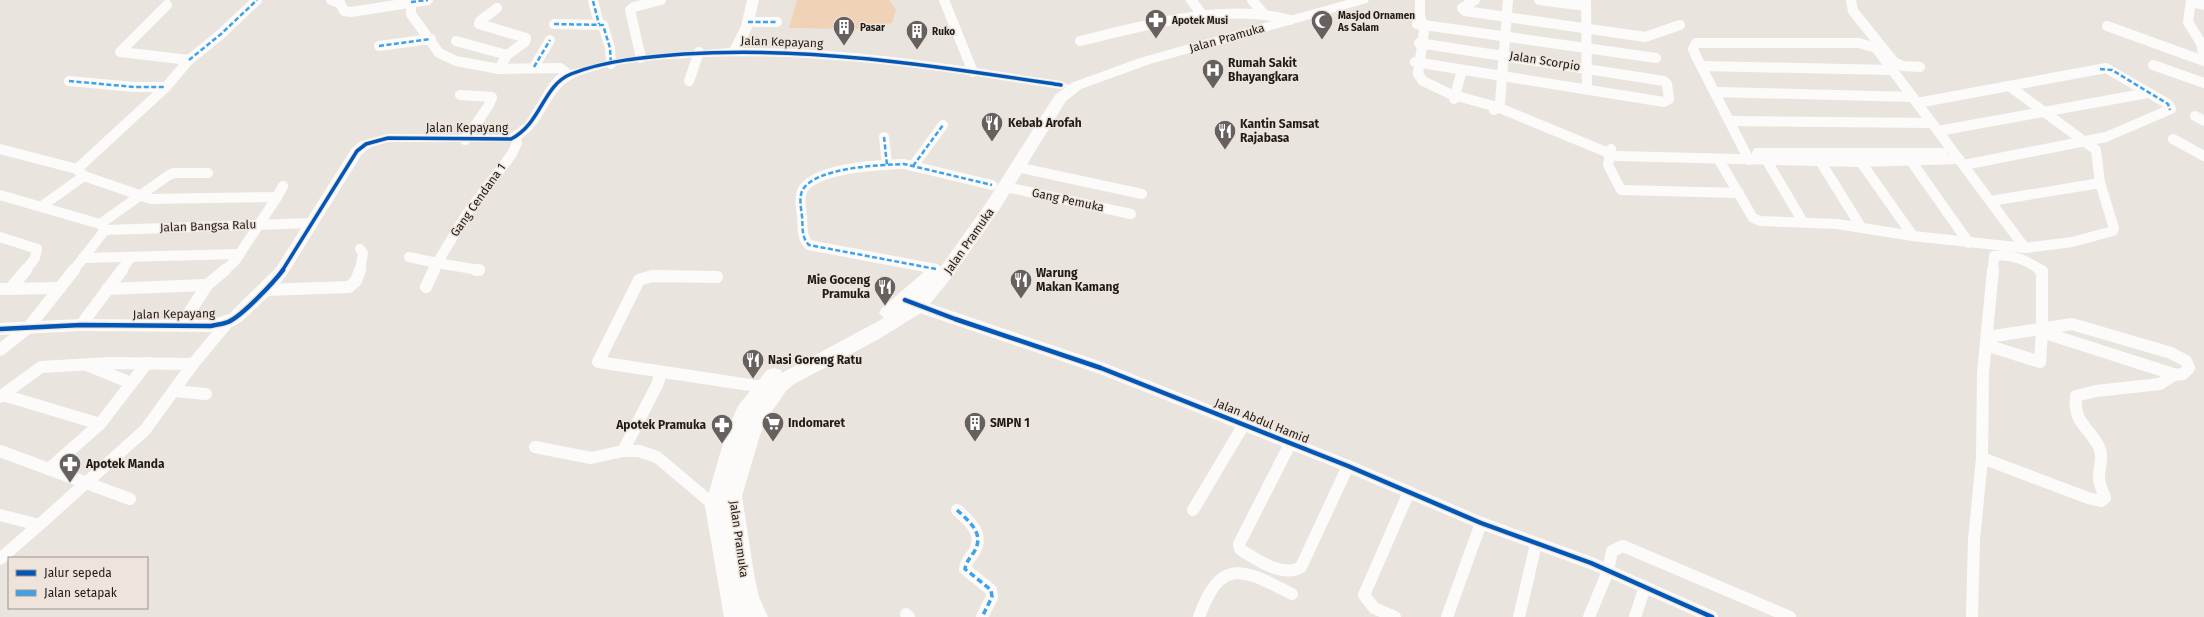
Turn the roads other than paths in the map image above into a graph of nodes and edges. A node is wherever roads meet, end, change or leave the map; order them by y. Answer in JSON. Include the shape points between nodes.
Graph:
{"nodes":[{"id":1,"x":257,"y":0,"type":"edge"},
{"id":2,"x":331,"y":0,"type":"edge"},
{"id":3,"x":428,"y":0,"type":"edge"},
{"id":4,"x":661,"y":0,"type":"edge"},
{"id":5,"x":753,"y":0,"type":"edge"},
{"id":6,"x":944,"y":0,"type":"edge"},
{"id":7,"x":1191,"y":0,"type":"edge"},
{"id":8,"x":1252,"y":0,"type":"edge"},
{"id":9,"x":1344,"y":0,"type":"edge"},
{"id":10,"x":1362,"y":0,"type":"edge"},
{"id":11,"x":1414,"y":0,"type":"edge"},
{"id":12,"x":1420,"y":0,"type":"edge"},
{"id":13,"x":1475,"y":0,"type":"edge"},
{"id":14,"x":1508,"y":0,"type":"edge"},
{"id":15,"x":1539,"y":0,"type":"edge"},
{"id":16,"x":1851,"y":0,"type":"edge"},
{"id":17,"x":411,"y":1,"type":"edge"},
{"id":18,"x":593,"y":1,"type":"dead end"},
{"id":19,"x":2191,"y":1,"type":"edge"},
{"id":20,"x":1586,"y":3,"type":"edge"},
{"id":21,"x":167,"y":5,"type":"dead end"},
{"id":22,"x":2204,"y":5,"type":"edge"},
{"id":23,"x":497,"y":8,"type":"dead end"},
{"id":24,"x":1263,"y":13,"type":"junction"},
{"id":25,"x":1204,"y":16,"type":"junction"},
{"id":26,"x":1507,"y":16,"type":"junction"},
{"id":27,"x":1287,"y":19,"type":"junction"},
{"id":28,"x":748,"y":22,"type":"junction"},
{"id":29,"x":777,"y":22,"type":"dead end"},
{"id":30,"x":554,"y":24,"type":"dead end"},
{"id":31,"x":599,"y":24,"type":"junction"},
{"id":32,"x":1420,"y":24,"type":"junction"},
{"id":33,"x":1680,"y":25,"type":"dead end"},
{"id":34,"x":2107,"y":26,"type":"dead end"},
{"id":35,"x":1586,"y":28,"type":"junction"},
{"id":36,"x":1506,"y":36,"type":"junction"},
{"id":37,"x":430,"y":39,"type":"junction"},
{"id":38,"x":550,"y":40,"type":"dead end"},
{"id":39,"x":456,"y":41,"type":"dead end"},
{"id":40,"x":1080,"y":41,"type":"dead end"},
{"id":41,"x":1421,"y":43,"type":"junction"},
{"id":42,"x":2202,"y":44,"type":"edge"},
{"id":43,"x":379,"y":46,"type":"dead end"},
{"id":44,"x":1180,"y":47,"type":"junction"},
{"id":45,"x":1586,"y":48,"type":"junction"},
{"id":46,"x":736,"y":50,"type":"junction"},
{"id":47,"x":699,"y":52,"type":"junction"},
{"id":48,"x":507,"y":55,"type":"junction"},
{"id":49,"x":1504,"y":55,"type":"junction"},
{"id":50,"x":640,"y":58,"type":"junction"},
{"id":51,"x":1656,"y":58,"type":"dead end"},
{"id":52,"x":189,"y":60,"type":"junction"},
{"id":53,"x":2204,"y":60,"type":"edge"},
{"id":54,"x":1418,"y":63,"type":"junction"},
{"id":55,"x":611,"y":64,"type":"junction"},
{"id":56,"x":2153,"y":65,"type":"dead end"},
{"id":57,"x":1701,"y":66,"type":"junction"},
{"id":58,"x":534,"y":68,"type":"junction"},
{"id":59,"x":1586,"y":68,"type":"junction"},
{"id":60,"x":1920,"y":68,"type":"dead end"},
{"id":61,"x":499,"y":69,"type":"junction"},
{"id":62,"x":1462,"y":70,"type":"junction"},
{"id":63,"x":1892,"y":70,"type":"junction"},
{"id":64,"x":973,"y":72,"type":"junction"},
{"id":65,"x":569,"y":75,"type":"junction"},
{"id":66,"x":1503,"y":76,"type":"junction"},
{"id":67,"x":69,"y":81,"type":"dead end"},
{"id":68,"x":689,"y":82,"type":"dead end"},
{"id":69,"x":2204,"y":83,"type":"edge"},
{"id":70,"x":1061,"y":85,"type":"junction"},
{"id":71,"x":2009,"y":86,"type":"junction"},
{"id":72,"x":166,"y":87,"type":"junction"},
{"id":73,"x":1587,"y":88,"type":"junction"},
{"id":74,"x":1716,"y":92,"type":"junction"},
{"id":75,"x":2148,"y":93,"type":"junction"},
{"id":76,"x":460,"y":95,"type":"dead end"},
{"id":77,"x":1455,"y":98,"type":"junction"},
{"id":78,"x":1915,"y":100,"type":"junction"},
{"id":79,"x":1498,"y":110,"type":"junction"},
{"id":80,"x":2043,"y":112,"type":"junction"},
{"id":81,"x":2195,"y":116,"type":"dead end"},
{"id":82,"x":1729,"y":121,"type":"junction"},
{"id":83,"x":2204,"y":121,"type":"edge"},
{"id":84,"x":943,"y":125,"type":"dead end"},
{"id":85,"x":1935,"y":127,"type":"junction"},
{"id":86,"x":515,"y":137,"type":"junction"},
{"id":87,"x":884,"y":137,"type":"dead end"},
{"id":88,"x":2173,"y":139,"type":"dead end"},
{"id":89,"x":465,"y":140,"type":"junction"},
{"id":90,"x":2087,"y":142,"type":"junction"},
{"id":91,"x":0,"y":149,"type":"edge"},
{"id":92,"x":1610,"y":151,"type":"junction"},
{"id":93,"x":1854,"y":153,"type":"junction"},
{"id":94,"x":1748,"y":156,"type":"junction"},
{"id":95,"x":2204,"y":156,"type":"edge"},
{"id":96,"x":1959,"y":159,"type":"junction"},
{"id":97,"x":1719,"y":160,"type":"junction"},
{"id":98,"x":1767,"y":161,"type":"junction"},
{"id":99,"x":1820,"y":161,"type":"junction"},
{"id":100,"x":1911,"y":161,"type":"junction"},
{"id":101,"x":1860,"y":162,"type":"junction"},
{"id":102,"x":887,"y":165,"type":"junction"},
{"id":103,"x":913,"y":166,"type":"junction"},
{"id":104,"x":1016,"y":167,"type":"junction"},
{"id":105,"x":80,"y":173,"type":"junction"},
{"id":106,"x":208,"y":173,"type":"dead end"},
{"id":107,"x":2100,"y":183,"type":"junction"},
{"id":108,"x":283,"y":186,"type":"dead end"},
{"id":109,"x":999,"y":186,"type":"junction"},
{"id":110,"x":1739,"y":193,"type":"junction"},
{"id":111,"x":1142,"y":194,"type":"dead end"},
{"id":112,"x":0,"y":195,"type":"edge"},
{"id":113,"x":140,"y":196,"type":"junction"},
{"id":114,"x":277,"y":197,"type":"junction"},
{"id":115,"x":1991,"y":201,"type":"junction"},
{"id":116,"x":988,"y":205,"type":"junction"},
{"id":117,"x":42,"y":206,"type":"junction"},
{"id":118,"x":1131,"y":214,"type":"dead end"},
{"id":119,"x":1803,"y":222,"type":"junction"},
{"id":120,"x":312,"y":223,"type":"junction"},
{"id":121,"x":259,"y":224,"type":"junction"},
{"id":122,"x":102,"y":227,"type":"junction"},
{"id":123,"x":1861,"y":227,"type":"junction"},
{"id":124,"x":1913,"y":236,"type":"junction"},
{"id":125,"x":0,"y":237,"type":"edge"},
{"id":126,"x":1969,"y":243,"type":"junction"},
{"id":127,"x":2025,"y":248,"type":"junction"},
{"id":128,"x":360,"y":249,"type":"dead end"},
{"id":129,"x":240,"y":254,"type":"junction"},
{"id":130,"x":131,"y":257,"type":"junction"},
{"id":131,"x":409,"y":257,"type":"dead end"},
{"id":132,"x":83,"y":258,"type":"junction"},
{"id":133,"x":437,"y":263,"type":"junction"},
{"id":134,"x":936,"y":269,"type":"junction"},
{"id":135,"x":479,"y":270,"type":"dead end"},
{"id":136,"x":717,"y":277,"type":"dead end"},
{"id":137,"x":207,"y":285,"type":"junction"},
{"id":138,"x":426,"y":287,"type":"dead end"},
{"id":139,"x":60,"y":288,"type":"junction"},
{"id":140,"x":5,"y":289,"type":"edge"},
{"id":141,"x":107,"y":289,"type":"junction"},
{"id":142,"x":265,"y":290,"type":"junction"},
{"id":143,"x":911,"y":303,"type":"junction"},
{"id":144,"x":228,"y":322,"type":"junction"},
{"id":145,"x":182,"y":324,"type":"junction"},
{"id":146,"x":81,"y":325,"type":"junction"},
{"id":147,"x":28,"y":328,"type":"junction"},
{"id":148,"x":0,"y":329,"type":"edge"},
{"id":149,"x":2042,"y":330,"type":"junction"},
{"id":150,"x":1987,"y":341,"type":"junction"},
{"id":151,"x":0,"y":350,"type":"edge"},
{"id":152,"x":147,"y":363,"type":"junction"},
{"id":153,"x":85,"y":364,"type":"junction"},
{"id":154,"x":193,"y":364,"type":"junction"},
{"id":155,"x":661,"y":372,"type":"junction"},
{"id":156,"x":2173,"y":374,"type":"junction"},
{"id":157,"x":131,"y":383,"type":"junction"},
{"id":158,"x":763,"y":387,"type":"junction"},
{"id":159,"x":174,"y":391,"type":"junction"},
{"id":160,"x":206,"y":394,"type":"dead end"},
{"id":161,"x":2,"y":396,"type":"edge"},
{"id":162,"x":100,"y":424,"type":"junction"},
{"id":163,"x":1243,"y":426,"type":"junction"},
{"id":164,"x":1290,"y":444,"type":"junction"},
{"id":165,"x":535,"y":447,"type":"dead end"},
{"id":166,"x":0,"y":450,"type":"edge"},
{"id":167,"x":623,"y":451,"type":"junction"},
{"id":168,"x":1982,"y":458,"type":"junction"},
{"id":169,"x":1348,"y":466,"type":"junction"},
{"id":170,"x":50,"y":468,"type":"junction"},
{"id":171,"x":87,"y":482,"type":"junction"},
{"id":172,"x":1409,"y":492,"type":"junction"},
{"id":173,"x":130,"y":499,"type":"dead end"},
{"id":174,"x":715,"y":506,"type":"junction"},
{"id":175,"x":957,"y":510,"type":"dead end"},
{"id":176,"x":1193,"y":510,"type":"dead end"},
{"id":177,"x":0,"y":515,"type":"edge"},
{"id":178,"x":1481,"y":523,"type":"junction"},
{"id":179,"x":39,"y":525,"type":"junction"},
{"id":180,"x":1536,"y":544,"type":"junction"},
{"id":181,"x":0,"y":559,"type":"edge"},
{"id":182,"x":1608,"y":571,"type":"junction"},
{"id":183,"x":1645,"y":587,"type":"junction"},
{"id":184,"x":1292,"y":594,"type":"dead end"},
{"id":185,"x":735,"y":617,"type":"edge"},
{"id":186,"x":757,"y":617,"type":"edge"},
{"id":187,"x":982,"y":617,"type":"edge"},
{"id":188,"x":1199,"y":617,"type":"edge"},
{"id":189,"x":1395,"y":617,"type":"edge"},
{"id":190,"x":1447,"y":617,"type":"edge"},
{"id":191,"x":1519,"y":617,"type":"edge"},
{"id":192,"x":1589,"y":617,"type":"edge"},
{"id":193,"x":1635,"y":617,"type":"edge"},
{"id":194,"x":1712,"y":617,"type":"edge"},
{"id":195,"x":1790,"y":617,"type":"edge"},
{"id":196,"x":1972,"y":617,"type":"edge"}],
"edges":[{"from":1,"to":52,"type":"street"},
{"from":2,"to":17,"type":"street","via":[[340,3],[344,11],[351,12]]},
{"from":3,"to":17,"type":"street"},
{"from":4,"to":50,"type":"street","via":[[630,10]]},
{"from":5,"to":28,"type":"street"},
{"from":6,"to":64,"type":"street"},
{"from":7,"to":25,"type":"street"},
{"from":8,"to":24,"type":"street"},
{"from":9,"to":27,"type":"main road","name":"Jalan Pramuka"},
{"from":10,"to":27,"type":"main road","name":"Jalan Pramuka"},
{"from":11,"to":32,"type":"street"},
{"from":12,"to":32,"type":"street"},
{"from":13,"to":26,"type":"street","via":[[1462,8],[1466,11]]},
{"from":14,"to":26,"type":"street"},
{"from":15,"to":20,"type":"street"},
{"from":16,"to":60,"type":"street","via":[[1853,11],[1894,62]]},
{"from":17,"to":37,"type":"street","via":[[411,14]]},
{"from":18,"to":31,"type":"street"},
{"from":19,"to":22,"type":"street"},
{"from":19,"to":42,"type":"street","via":[[2188,22]]},
{"from":20,"to":35,"type":"street"},
{"from":21,"to":52,"type":"street","via":[[120,52]]},
{"from":23,"to":48,"type":"street","via":[[480,21],[480,24],[526,38]]},
{"from":24,"to":25,"type":"street"},
{"from":24,"to":27,"type":"street"},
{"from":25,"to":40,"type":"street"},
{"from":26,"to":35,"type":"street"},
{"from":26,"to":36,"type":"street"},
{"from":27,"to":44,"type":"main road","name":"Jalan Pramuka"},
{"from":28,"to":29,"type":"street"},
{"from":28,"to":46,"type":"street"},
{"from":30,"to":31,"type":"street"},
{"from":31,"to":55,"type":"street","via":[[603,25],[610,48]]},
{"from":32,"to":36,"type":"street"},
{"from":32,"to":41,"type":"street"},
{"from":33,"to":35,"type":"street","via":[[1645,36]]},
{"from":34,"to":53,"type":"street"},
{"from":35,"to":45,"type":"street"},
{"from":36,"to":45,"type":"street"},
{"from":36,"to":49,"type":"street"},
{"from":37,"to":43,"type":"street"},
{"from":37,"to":61,"type":"street","via":[[439,53],[456,60]]},
{"from":38,"to":58,"type":"street"},
{"from":39,"to":48,"type":"street"},
{"from":41,"to":49,"type":"street","name":"Jalan Scorpio"},
{"from":41,"to":54,"type":"street"},
{"from":42,"to":53,"type":"street"},
{"from":44,"to":70,"type":"main road","name":"Jalan Pramuka","via":[[1083,75]]},
{"from":44,"to":104,"type":"main road","name":"Jalan Pramuka","via":[[1082,83],[1067,91]]},
{"from":45,"to":51,"type":"street"},
{"from":45,"to":59,"type":"street"},
{"from":46,"to":47,"type":"street","name":"Jalan Kepayang"},
{"from":46,"to":64,"type":"street","name":"Jalan Kepayang","via":[[825,54]]},
{"from":47,"to":50,"type":"street","name":"Jalan Kepayang"},
{"from":47,"to":68,"type":"street"},
{"from":48,"to":61,"type":"street"},
{"from":49,"to":59,"type":"street","name":"Jalan Scorpio"},
{"from":49,"to":66,"type":"street"},
{"from":50,"to":55,"type":"street","name":"Jalan Kepayang"},
{"from":52,"to":72,"type":"street"},
{"from":54,"to":62,"type":"street"},
{"from":54,"to":77,"type":"street","via":[[1413,72],[1417,80]]},
{"from":55,"to":65,"type":"street","name":"Jalan Kepayang"},
{"from":56,"to":69,"type":"street"},
{"from":57,"to":63,"type":"street"},
{"from":57,"to":63,"type":"street","via":[[1693,50],[1696,43],[1859,43],[1876,48]]},
{"from":57,"to":74,"type":"street"},
{"from":58,"to":61,"type":"street"},
{"from":58,"to":65,"type":"street","via":[[560,68]]},
{"from":59,"to":73,"type":"street"},
{"from":59,"to":73,"type":"street","name":"Jalan Scorpio","via":[[1666,82],[1670,100],[1664,102]]},
{"from":62,"to":66,"type":"street"},
{"from":62,"to":77,"type":"street"},
{"from":63,"to":78,"type":"street"},
{"from":64,"to":70,"type":"street","name":"Jalan Kepayang"},
{"from":65,"to":86,"type":"street","name":"Jalan Kepayang","via":[[557,82],[525,132]]},
{"from":66,"to":73,"type":"street"},
{"from":66,"to":79,"type":"street"},
{"from":67,"to":72,"type":"street"},
{"from":70,"to":109,"type":"main road","name":"Jalan Pramuka","via":[[1052,93],[1026,130]]},
{"from":71,"to":75,"type":"street","via":[[2106,68]]},
{"from":71,"to":78,"type":"street"},
{"from":71,"to":80,"type":"street"},
{"from":72,"to":105,"type":"street"},
{"from":74,"to":78,"type":"street"},
{"from":74,"to":82,"type":"street"},
{"from":75,"to":80,"type":"street"},
{"from":75,"to":90,"type":"street","via":[[2168,104],[2170,110]]},
{"from":76,"to":89,"type":"street","via":[[492,97]]},
{"from":77,"to":79,"type":"street"},
{"from":78,"to":85,"type":"street"},
{"from":79,"to":92,"type":"street"},
{"from":80,"to":85,"type":"street"},
{"from":80,"to":90,"type":"street"},
{"from":81,"to":83,"type":"street"},
{"from":82,"to":85,"type":"street"},
{"from":82,"to":94,"type":"street"},
{"from":84,"to":103,"type":"street"},
{"from":85,"to":96,"type":"street"},
{"from":86,"to":89,"type":"street","name":"Jalan Kepayang"},
{"from":86,"to":133,"type":"street","name":"Gang Cendana 1","via":[[517,143],[512,154],[468,212]]},
{"from":87,"to":102,"type":"street"},
{"from":88,"to":95,"type":"street"},
{"from":89,"to":120,"type":"street","name":"Jalan Kepayang","via":[[388,138],[366,144],[357,151]]},
{"from":90,"to":96,"type":"street"},
{"from":90,"to":107,"type":"street","via":[[2096,150]]},
{"from":91,"to":105,"type":"street"},
{"from":92,"to":94,"type":"street"},
{"from":92,"to":97,"type":"street","via":[[1631,157]]},
{"from":92,"to":110,"type":"street","via":[[1608,165],[1621,190]]},
{"from":93,"to":94,"type":"street"},
{"from":93,"to":96,"type":"street"},
{"from":93,"to":101,"type":"street"},
{"from":94,"to":97,"type":"street"},
{"from":94,"to":98,"type":"street"},
{"from":96,"to":100,"type":"street"},
{"from":96,"to":115,"type":"street"},
{"from":97,"to":110,"type":"street"},
{"from":98,"to":99,"type":"street"},
{"from":98,"to":119,"type":"street"},
{"from":99,"to":101,"type":"street"},
{"from":99,"to":123,"type":"street"},
{"from":100,"to":101,"type":"street"},
{"from":100,"to":126,"type":"street"},
{"from":101,"to":124,"type":"street"},
{"from":102,"to":103,"type":"street","name":"Gang Pemuka"},
{"from":102,"to":134,"type":"street","name":"Gang Pemuka","via":[[837,172],[817,178],[808,184],[800,197],[804,240],[810,245]]},
{"from":103,"to":109,"type":"street","name":"Gang Pemuka"},
{"from":104,"to":109,"type":"main road","name":"Jalan Pramuka"},
{"from":104,"to":111,"type":"street"},
{"from":105,"to":113,"type":"street"},
{"from":105,"to":117,"type":"street"},
{"from":106,"to":113,"type":"street","via":[[174,173]]},
{"from":107,"to":115,"type":"street"},
{"from":107,"to":127,"type":"street","via":[[2113,231],[2072,242]]},
{"from":108,"to":114,"type":"street"},
{"from":109,"to":116,"type":"main road","name":"Jalan Pramuka"},
{"from":109,"to":118,"type":"street","name":"Gang Pemuka"},
{"from":110,"to":119,"type":"street","via":[[1753,218],[1760,221]]},
{"from":112,"to":117,"type":"street","name":"Jalan Bangsa Ralu"},
{"from":113,"to":114,"type":"street","via":[[151,199]]},
{"from":113,"to":122,"type":"street"},
{"from":114,"to":121,"type":"street"},
{"from":115,"to":127,"type":"street"},
{"from":116,"to":134,"type":"main road","name":"Jalan Pramuka"},
{"from":116,"to":143,"type":"main road","name":"Jalan Pramuka","via":[[946,274]]},
{"from":117,"to":122,"type":"street","name":"Jalan Bangsa Ralu"},
{"from":119,"to":123,"type":"street"},
{"from":120,"to":121,"type":"street","name":"Jalan Bangsa Ralu"},
{"from":120,"to":142,"type":"street","name":"Jalan Kepayang","via":[[281,272]]},
{"from":121,"to":122,"type":"street","name":"Jalan Bangsa Ralu"},
{"from":121,"to":129,"type":"street"},
{"from":122,"to":132,"type":"street"},
{"from":123,"to":124,"type":"street"},
{"from":124,"to":126,"type":"street"},
{"from":125,"to":140,"type":"street","via":[[37,249],[34,258]]},
{"from":126,"to":127,"type":"street"},
{"from":128,"to":142,"type":"street","via":[[363,253],[361,266],[356,282],[349,287]]},
{"from":129,"to":130,"type":"street"},
{"from":129,"to":137,"type":"street"},
{"from":130,"to":132,"type":"street"},
{"from":130,"to":141,"type":"street"},
{"from":131,"to":133,"type":"street"},
{"from":132,"to":139,"type":"street"},
{"from":133,"to":135,"type":"street"},
{"from":133,"to":138,"type":"street","name":"Gang Cendana 1"},
{"from":134,"to":143,"type":"main road","name":"Jalan Pramuka"},
{"from":136,"to":155,"type":"street","via":[[652,276],[638,280],[598,362]]},
{"from":137,"to":141,"type":"street"},
{"from":137,"to":145,"type":"street"},
{"from":139,"to":140,"type":"street"},
{"from":139,"to":147,"type":"street"},
{"from":141,"to":146,"type":"street"},
{"from":142,"to":144,"type":"street","name":"Jalan Kepayang"},
{"from":143,"to":158,"type":"main road","name":"Jalan Pramuka","via":[[784,369]]},
{"from":143,"to":163,"type":"street","name":"Jalan Abdul Hamid","via":[[1101,368]]},
{"from":143,"to":186,"type":"main road","name":"Jalan Pramuka","via":[[873,334],[787,380],[779,386],[760,413],[750,436],[732,499],[743,574],[748,597]]},
{"from":144,"to":145,"type":"street","name":"Jalan Kepayang","via":[[210,326]]},
{"from":144,"to":154,"type":"street"},
{"from":145,"to":146,"type":"street","name":"Jalan Kepayang"},
{"from":146,"to":147,"type":"street","name":"Jalan Kepayang"},
{"from":147,"to":148,"type":"street","name":"Jalan Kepayang"},
{"from":147,"to":151,"type":"street"},
{"from":149,"to":150,"type":"street"},
{"from":149,"to":150,"type":"street","via":[[2040,362]]},
{"from":149,"to":150,"type":"street","via":[[2042,271],[2011,256],[1994,256]]},
{"from":149,"to":156,"type":"street"},
{"from":149,"to":156,"type":"street","via":[[2072,324],[2171,353],[2186,362],[2189,368],[2183,374]]},
{"from":150,"to":168,"type":"street"},
{"from":152,"to":153,"type":"street"},
{"from":152,"to":154,"type":"street"},
{"from":152,"to":157,"type":"street"},
{"from":153,"to":157,"type":"street"},
{"from":153,"to":161,"type":"street","via":[[41,366]]},
{"from":154,"to":159,"type":"street"},
{"from":155,"to":158,"type":"street"},
{"from":155,"to":167,"type":"street","via":[[657,385]]},
{"from":156,"to":168,"type":"street","via":[[2164,383],[2156,385],[2106,388],[2076,396],[2074,407],[2079,423],[2099,447],[2103,460],[2098,478],[2105,498],[2101,501]]},
{"from":157,"to":162,"type":"street"},
{"from":158,"to":174,"type":"main road","name":"Jalan Pramuka","via":[[748,406],[736,433]]},
{"from":159,"to":160,"type":"street"},
{"from":159,"to":171,"type":"street","via":[[145,430]]},
{"from":161,"to":162,"type":"street"},
{"from":162,"to":170,"type":"street"},
{"from":163,"to":164,"type":"street","name":"Jalan Abdul Hamid"},
{"from":163,"to":176,"type":"street"},
{"from":164,"to":169,"type":"street","name":"Jalan Abdul Hamid"},
{"from":164,"to":169,"type":"street","via":[[1239,544],[1240,549],[1253,558],[1285,570],[1301,568]]},
{"from":165,"to":167,"type":"street","via":[[591,458]]},
{"from":166,"to":170,"type":"street"},
{"from":167,"to":174,"type":"street","via":[[639,451],[657,457]]},
{"from":168,"to":196,"type":"street","via":[[1974,540]]},
{"from":169,"to":172,"type":"street","name":"Jalan Abdul Hamid"},
{"from":170,"to":171,"type":"street"},
{"from":171,"to":173,"type":"street"},
{"from":171,"to":179,"type":"street"},
{"from":172,"to":178,"type":"street","name":"Jalan Abdul Hamid"},
{"from":172,"to":189,"type":"street","via":[[1364,595],[1374,608]]},
{"from":174,"to":185,"type":"main road","name":"Jalan Pramuka"},
{"from":175,"to":187,"type":"street","via":[[979,533],[977,549],[965,564],[965,569],[991,590],[992,597]]},
{"from":177,"to":179,"type":"street"},
{"from":178,"to":180,"type":"street","name":"Jalan Abdul Hamid"},
{"from":178,"to":190,"type":"street"},
{"from":179,"to":181,"type":"street"},
{"from":180,"to":182,"type":"street","name":"Jalan Abdul Hamid"},
{"from":180,"to":191,"type":"street"},
{"from":182,"to":183,"type":"street","name":"Jalan Abdul Hamid"},
{"from":182,"to":192,"type":"street"},
{"from":182,"to":195,"type":"street","via":[[1612,551],[1623,546]]},
{"from":183,"to":193,"type":"street"},
{"from":183,"to":194,"type":"street","name":"Jalan Abdul Hamid"},
{"from":184,"to":188,"type":"street","via":[[1234,572],[1214,582],[1205,595]]}]}
